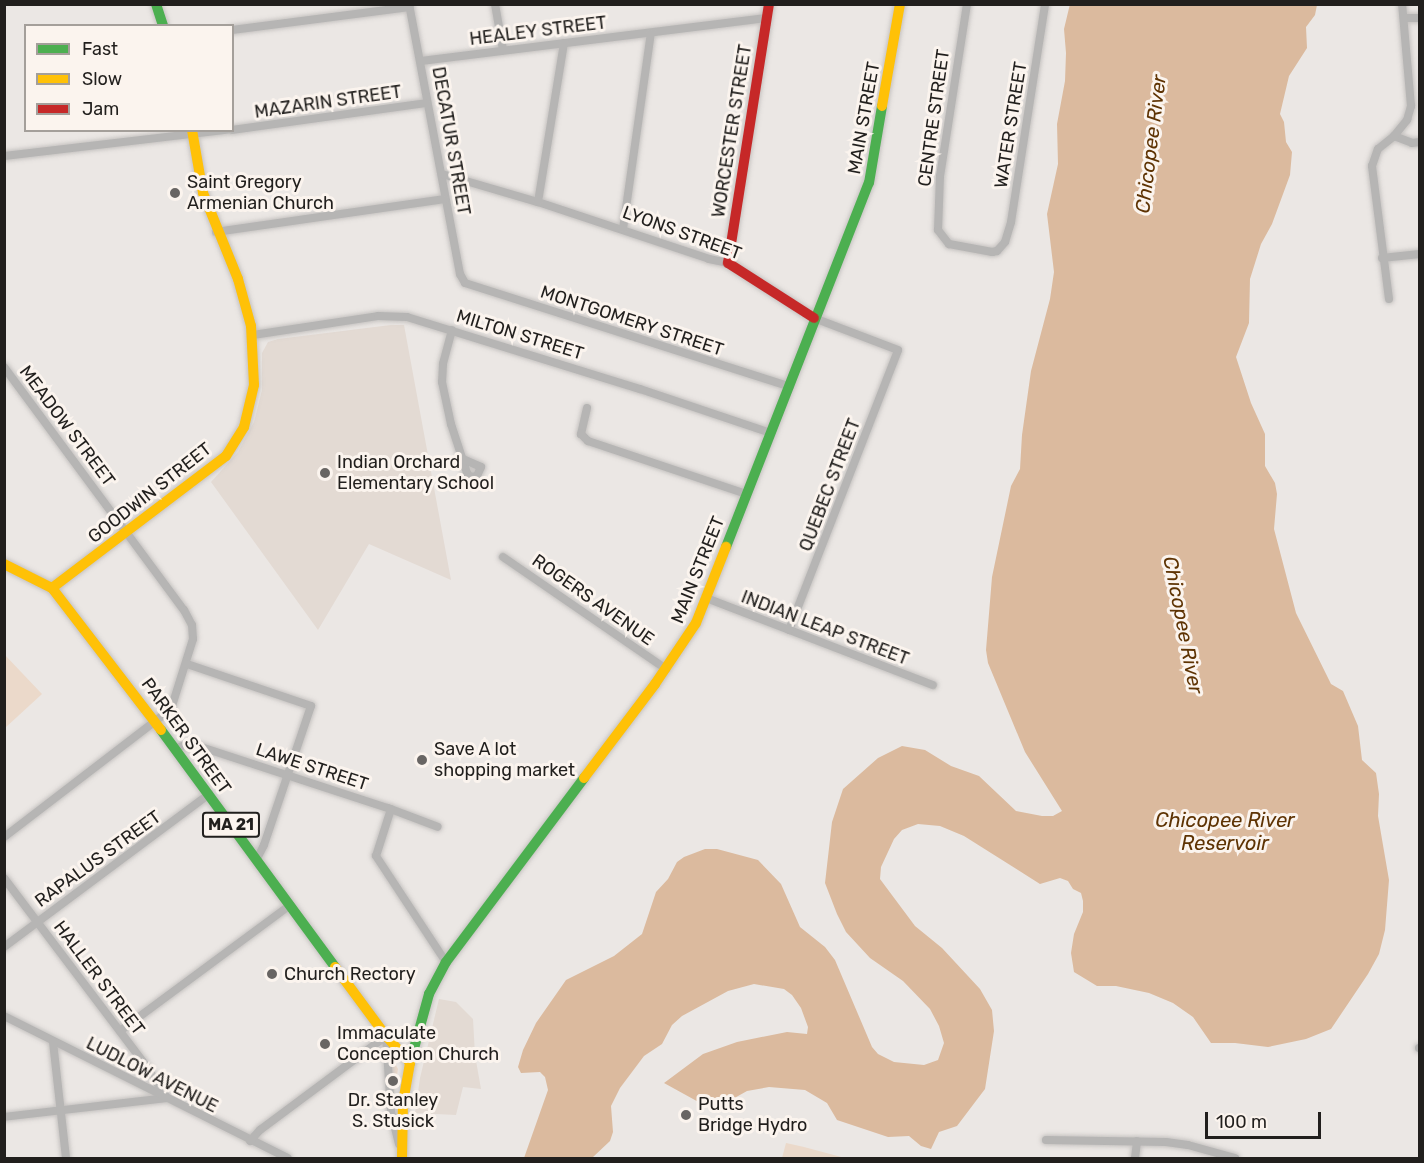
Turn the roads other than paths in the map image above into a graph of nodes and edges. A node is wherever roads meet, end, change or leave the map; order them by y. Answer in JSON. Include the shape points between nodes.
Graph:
{"nodes":[{"id":1,"x":156,"y":4,"type":"edge"},
{"id":2,"x":495,"y":4,"type":"edge"},
{"id":3,"x":769,"y":4,"type":"edge"},
{"id":4,"x":900,"y":4,"type":"edge"},
{"id":5,"x":967,"y":4,"type":"edge"},
{"id":6,"x":1045,"y":4,"type":"edge"},
{"id":7,"x":1402,"y":4,"type":"edge"},
{"id":8,"x":410,"y":6,"type":"edge"},
{"id":9,"x":766,"y":18,"type":"junction"},
{"id":10,"x":1404,"y":18,"type":"junction"},
{"id":11,"x":1419,"y":18,"type":"edge"},
{"id":12,"x":162,"y":24,"type":"edge"},
{"id":13,"x":234,"y":30,"type":"edge"},
{"id":14,"x":651,"y":33,"type":"junction"},
{"id":15,"x":564,"y":43,"type":"junction"},
{"id":16,"x":503,"y":50,"type":"junction"},
{"id":17,"x":421,"y":61,"type":"junction"},
{"id":18,"x":428,"y":103,"type":"junction"},
{"id":19,"x":234,"y":130,"type":"edge"},
{"id":20,"x":192,"y":132,"type":"edge"},
{"id":21,"x":1394,"y":136,"type":"junction"},
{"id":22,"x":1419,"y":142,"type":"edge"},
{"id":23,"x":4,"y":156,"type":"edge"},
{"id":24,"x":442,"y":174,"type":"junction"},
{"id":25,"x":445,"y":199,"type":"junction"},
{"id":26,"x":538,"y":202,"type":"junction"},
{"id":27,"x":622,"y":229,"type":"junction"},
{"id":28,"x":216,"y":232,"type":"junction"},
{"id":29,"x":1002,"y":248,"type":"joint"},
{"id":30,"x":1419,"y":254,"type":"edge"},
{"id":31,"x":1382,"y":258,"type":"junction"},
{"id":32,"x":728,"y":263,"type":"junction"},
{"id":33,"x":465,"y":282,"type":"joint"},
{"id":34,"x":1389,"y":299,"type":"dead end"},
{"id":35,"x":814,"y":318,"type":"junction"},
{"id":36,"x":452,"y":330,"type":"junction"},
{"id":37,"x":253,"y":335,"type":"junction"},
{"id":38,"x":898,"y":350,"type":"joint"},
{"id":39,"x":4,"y":367,"type":"edge"},
{"id":40,"x":790,"y":387,"type":"junction"},
{"id":41,"x":588,"y":408,"type":"dead end"},
{"id":42,"x":771,"y":433,"type":"junction"},
{"id":43,"x":463,"y":459,"type":"dead end"},
{"id":44,"x":746,"y":494,"type":"junction"},
{"id":45,"x":127,"y":532,"type":"junction"},
{"id":46,"x":503,"y":557,"type":"dead end"},
{"id":47,"x":4,"y":564,"type":"edge"},
{"id":48,"x":52,"y":588,"type":"junction"},
{"id":49,"x":706,"y":598,"type":"junction"},
{"id":50,"x":789,"y":630,"type":"junction"},
{"id":51,"x":187,"y":664,"type":"junction"},
{"id":52,"x":666,"y":669,"type":"junction"},
{"id":53,"x":933,"y":685,"type":"dead end"},
{"id":54,"x":155,"y":724,"type":"junction"},
{"id":55,"x":174,"y":749,"type":"junction"},
{"id":56,"x":288,"y":776,"type":"junction"},
{"id":57,"x":209,"y":794,"type":"junction"},
{"id":58,"x":391,"y":809,"type":"junction"},
{"id":59,"x":438,"y":827,"type":"dead end"},
{"id":60,"x":4,"y":837,"type":"edge"},
{"id":61,"x":256,"y":859,"type":"junction"},
{"id":62,"x":4,"y":878,"type":"edge"},
{"id":63,"x":290,"y":905,"type":"junction"},
{"id":64,"x":38,"y":921,"type":"junction"},
{"id":65,"x":4,"y":947,"type":"edge"},
{"id":66,"x":446,"y":962,"type":"junction"},
{"id":67,"x":4,"y":1016,"type":"edge"},
{"id":68,"x":120,"y":1031,"type":"junction"},
{"id":69,"x":386,"y":1036,"type":"junction"},
{"id":70,"x":53,"y":1042,"type":"junction"},
{"id":71,"x":410,"y":1063,"type":"junction"},
{"id":72,"x":167,"y":1098,"type":"junction"},
{"id":73,"x":61,"y":1110,"type":"junction"},
{"id":74,"x":4,"y":1117,"type":"edge"},
{"id":75,"x":1046,"y":1140,"type":"dead end"},
{"id":76,"x":250,"y":1141,"type":"junction"},
{"id":77,"x":1137,"y":1141,"type":"junction"},
{"id":78,"x":403,"y":1155,"type":"edge"},
{"id":79,"x":66,"y":1158,"type":"edge"},
{"id":80,"x":284,"y":1158,"type":"edge"},
{"id":81,"x":1135,"y":1158,"type":"edge"},
{"id":82,"x":1235,"y":1158,"type":"edge"}],
"edges":[{"from":1,"to":12,"type":"main road"},
{"from":2,"to":16,"type":"street"},
{"from":3,"to":9,"type":"main road","name":"WORCESTER STREET"},
{"from":4,"to":35,"type":"main road","name":"MAIN STREET","via":[[869,183]]},
{"from":5,"to":29,"type":"street","name":"CENTRE STREET","via":[[937,219],[941,237],[949,244],[992,252]]},
{"from":6,"to":29,"type":"street","name":"WATER STREET","via":[[1011,222]]},
{"from":7,"to":10,"type":"street"},
{"from":8,"to":13,"type":"street"},
{"from":8,"to":17,"type":"street","name":"DECATUR STREET"},
{"from":9,"to":14,"type":"street","name":"HEALEY STREET"},
{"from":9,"to":32,"type":"main road","name":"WORCESTER STREET"},
{"from":10,"to":11,"type":"street"},
{"from":10,"to":21,"type":"street","via":[[1411,106],[1407,120]]},
{"from":14,"to":15,"type":"street","name":"HEALEY STREET"},
{"from":14,"to":27,"type":"street"},
{"from":15,"to":16,"type":"street","name":"HEALEY STREET"},
{"from":15,"to":26,"type":"street"},
{"from":16,"to":17,"type":"street","name":"HEALEY STREET"},
{"from":17,"to":18,"type":"street","name":"DECATUR STREET"},
{"from":18,"to":19,"type":"street","name":"MAZARIN STREET"},
{"from":18,"to":24,"type":"street","name":"DECATUR STREET"},
{"from":20,"to":23,"type":"street"},
{"from":20,"to":28,"type":"main road","name":"GOODWIN STREET","via":[[203,194]]},
{"from":21,"to":22,"type":"street"},
{"from":21,"to":31,"type":"street","via":[[1378,149],[1372,165]]},
{"from":24,"to":25,"type":"street","name":"DECATUR STREET"},
{"from":24,"to":26,"type":"street","name":"LYONS STREET"},
{"from":25,"to":28,"type":"street"},
{"from":25,"to":33,"type":"street","name":"DECATUR STREET"},
{"from":26,"to":27,"type":"street","name":"LYONS STREET"},
{"from":27,"to":32,"type":"street","name":"LYONS STREET"},
{"from":28,"to":37,"type":"main road","name":"GOODWIN STREET","via":[[238,279]]},
{"from":30,"to":31,"type":"street"},
{"from":31,"to":34,"type":"street"},
{"from":32,"to":35,"type":"main road","name":"LYONS STREET"},
{"from":33,"to":40,"type":"street","name":"MONTGOMERY STREET"},
{"from":35,"to":38,"type":"street","name":"LYONS STREET"},
{"from":35,"to":40,"type":"main road","name":"MAIN STREET"},
{"from":36,"to":37,"type":"street","name":"MILTON STREET","via":[[394,315]]},
{"from":36,"to":42,"type":"street","name":"MILTON STREET"},
{"from":36,"to":43,"type":"street","via":[[442,364],[442,382]]},
{"from":37,"to":45,"type":"main road","name":"GOODWIN STREET","via":[[254,385],[244,427],[226,456]]},
{"from":38,"to":50,"type":"street","name":"QUEBEC STREET"},
{"from":39,"to":45,"type":"street","name":"MEADOW STREET"},
{"from":40,"to":42,"type":"main road","name":"MAIN STREET"},
{"from":41,"to":44,"type":"street","via":[[580,434],[588,441]]},
{"from":42,"to":44,"type":"main road","name":"MAIN STREET"},
{"from":44,"to":49,"type":"main road","name":"MAIN STREET"},
{"from":45,"to":48,"type":"main road","name":"GOODWIN STREET"},
{"from":45,"to":51,"type":"street","name":"MEADOW STREET","via":[[190,618],[193,639]]},
{"from":46,"to":52,"type":"street","name":"ROGERS AVENUE"},
{"from":47,"to":48,"type":"main road","name":"PARKER STREET","number":"MA 21"},
{"from":48,"to":54,"type":"main road","name":"PARKER STREET","number":"MA 21"},
{"from":49,"to":50,"type":"street","name":"INDIAN LEAP STREET"},
{"from":49,"to":52,"type":"main road","name":"MAIN STREET","via":[[690,634]]},
{"from":50,"to":53,"type":"street","name":"INDIAN LEAP STREET"},
{"from":51,"to":54,"type":"street","name":"MEADOW STREET","via":[[171,709]]},
{"from":51,"to":56,"type":"street","via":[[311,706]]},
{"from":52,"to":66,"type":"main road","name":"MAIN STREET"},
{"from":54,"to":55,"type":"main road","name":"PARKER STREET","number":"MA 21"},
{"from":54,"to":60,"type":"street","name":"MEADOW STREET"},
{"from":55,"to":56,"type":"street","name":"LAWE STREET","via":[[201,747]]},
{"from":55,"to":57,"type":"main road","name":"PARKER STREET","number":"MA 21"},
{"from":56,"to":58,"type":"street","name":"LAWE STREET"},
{"from":56,"to":61,"type":"street"},
{"from":57,"to":61,"type":"main road","name":"PARKER STREET","number":"MA 21"},
{"from":57,"to":64,"type":"street","name":"RAPALUS STREET"},
{"from":58,"to":59,"type":"street","name":"LAWE STREET"},
{"from":58,"to":66,"type":"street","via":[[376,856]]},
{"from":61,"to":63,"type":"main road","name":"PARKER STREET","number":"MA 21"},
{"from":62,"to":64,"type":"street","name":"HALLER STREET"},
{"from":63,"to":68,"type":"street"},
{"from":63,"to":69,"type":"main road","name":"PARKER STREET","number":"MA 21"},
{"from":64,"to":65,"type":"street","name":"RAPALUS STREET"},
{"from":64,"to":68,"type":"street","name":"HALLER STREET"},
{"from":66,"to":71,"type":"main road","name":"MAIN STREET","via":[[429,993]]},
{"from":67,"to":70,"type":"street","name":"LUDLOW AVENUE"},
{"from":68,"to":72,"type":"street","name":"HALLER STREET"},
{"from":69,"to":71,"type":"main road","name":"PARKER STREET","number":"MA 21"},
{"from":69,"to":76,"type":"street"},
{"from":69,"to":78,"type":"street","via":[[391,1112]]},
{"from":70,"to":72,"type":"street","name":"LUDLOW AVENUE"},
{"from":70,"to":73,"type":"street"},
{"from":71,"to":78,"type":"main road","name":"MAIN STREET","via":[[403,1101]]},
{"from":72,"to":73,"type":"street"},
{"from":72,"to":76,"type":"street","name":"LUDLOW AVENUE"},
{"from":73,"to":74,"type":"street"},
{"from":73,"to":79,"type":"street"},
{"from":75,"to":77,"type":"street"},
{"from":76,"to":80,"type":"street","name":"LUDLOW AVENUE"},
{"from":77,"to":81,"type":"street"},
{"from":77,"to":82,"type":"street","via":[[1188,1145]]}]}
